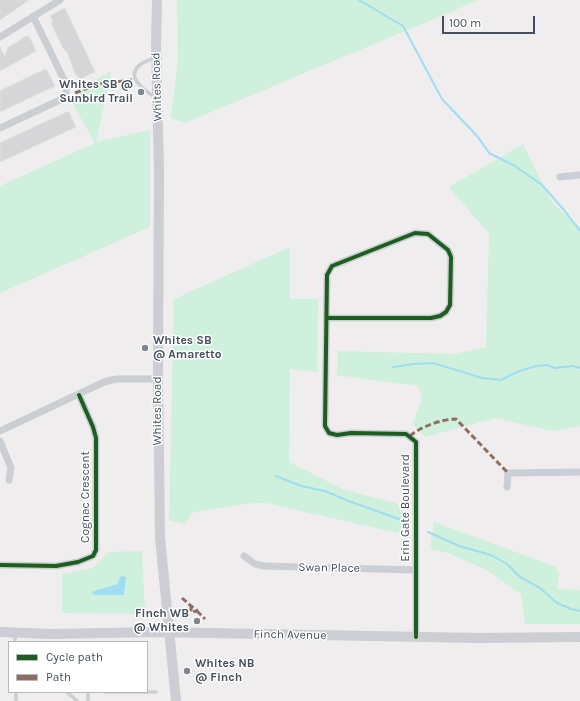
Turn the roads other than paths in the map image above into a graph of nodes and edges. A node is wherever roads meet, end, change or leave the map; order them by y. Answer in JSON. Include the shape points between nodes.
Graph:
{"nodes":[{"id":1,"x":60,"y":0,"type":"edge"},
{"id":2,"x":157,"y":0,"type":"edge"},
{"id":3,"x":33,"y":16,"type":"junction"},
{"id":4,"x":0,"y":37,"type":"edge"},
{"id":5,"x":156,"y":57,"type":"junction"},
{"id":6,"x":158,"y":99,"type":"junction"},
{"id":7,"x":0,"y":128,"type":"edge"},
{"id":8,"x":580,"y":175,"type":"edge"},
{"id":9,"x":560,"y":177,"type":"dead end"},
{"id":10,"x":327,"y":318,"type":"junction"},
{"id":11,"x":158,"y":379,"type":"junction"},
{"id":12,"x":79,"y":395,"type":"junction"},
{"id":13,"x":0,"y":431,"type":"edge"},
{"id":14,"x":0,"y":441,"type":"edge"},
{"id":15,"x":580,"y":472,"type":"edge"},
{"id":16,"x":9,"y":480,"type":"dead end"},
{"id":17,"x":507,"y":487,"type":"dead end"},
{"id":18,"x":244,"y":556,"type":"dead end"},
{"id":19,"x":0,"y":565,"type":"edge"},
{"id":20,"x":416,"y":570,"type":"junction"},
{"id":21,"x":0,"y":632,"type":"edge"},
{"id":22,"x":170,"y":633,"type":"junction"},
{"id":23,"x":15,"y":637,"type":"edge"},
{"id":24,"x":416,"y":637,"type":"junction"},
{"id":25,"x":580,"y":638,"type":"edge"},
{"id":26,"x":148,"y":692,"type":"edge"},
{"id":27,"x":156,"y":692,"type":"dead end"},
{"id":28,"x":68,"y":693,"type":"edge"},
{"id":29,"x":77,"y":701,"type":"edge"},
{"id":30,"x":176,"y":701,"type":"edge"}],
"edges":[{"from":1,"to":3,"type":"street"},
{"from":2,"to":5,"type":"main road","name":"Whites Road"},
{"from":3,"to":4,"type":"street"},
{"from":3,"to":7,"type":"street","via":[[66,84],[66,93],[62,99]]},
{"from":5,"to":6,"type":"main road","name":"Whites Road"},
{"from":5,"to":6,"type":"lane","via":[[140,64],[134,75],[136,82]]},
{"from":6,"to":11,"type":"main road","name":"Whites Road"},
{"from":8,"to":9,"type":"street"},
{"from":10,"to":10,"type":"street","name":"Erin Gate Boulevard","via":[[440,316],[450,305],[451,257],[448,250],[428,234],[415,233],[332,266],[327,275]]},
{"from":10,"to":20,"type":"street","name":"Erin Gate Boulevard","via":[[325,426],[329,433],[406,434],[416,442]]},
{"from":11,"to":12,"type":"street","via":[[116,379],[104,382]]},
{"from":11,"to":22,"type":"main road","name":"Whites Road","via":[[160,538]]},
{"from":12,"to":13,"type":"street"},
{"from":12,"to":19,"type":"street","name":"Cognac Crescent","via":[[94,427],[96,438],[96,550],[93,556],[78,562],[56,566]]},
{"from":14,"to":16,"type":"street","via":[[11,468]]},
{"from":15,"to":17,"type":"street","via":[[508,473]]},
{"from":18,"to":20,"type":"street","name":"Swan Place","via":[[255,564],[264,566]]},
{"from":20,"to":24,"type":"street","name":"Erin Gate Boulevard"},
{"from":21,"to":23,"type":"main road","name":"Finch Avenue"},
{"from":22,"to":23,"type":"main road","name":"Finch Avenue","via":[[50,634]]},
{"from":22,"to":24,"type":"main road","name":"Finch Avenue"},
{"from":22,"to":30,"type":"main road","name":"Whites Road"},
{"from":24,"to":25,"type":"main road","name":"Finch Avenue"},
{"from":26,"to":27,"type":"lane"},
{"from":28,"to":29,"type":"lane"}]}
